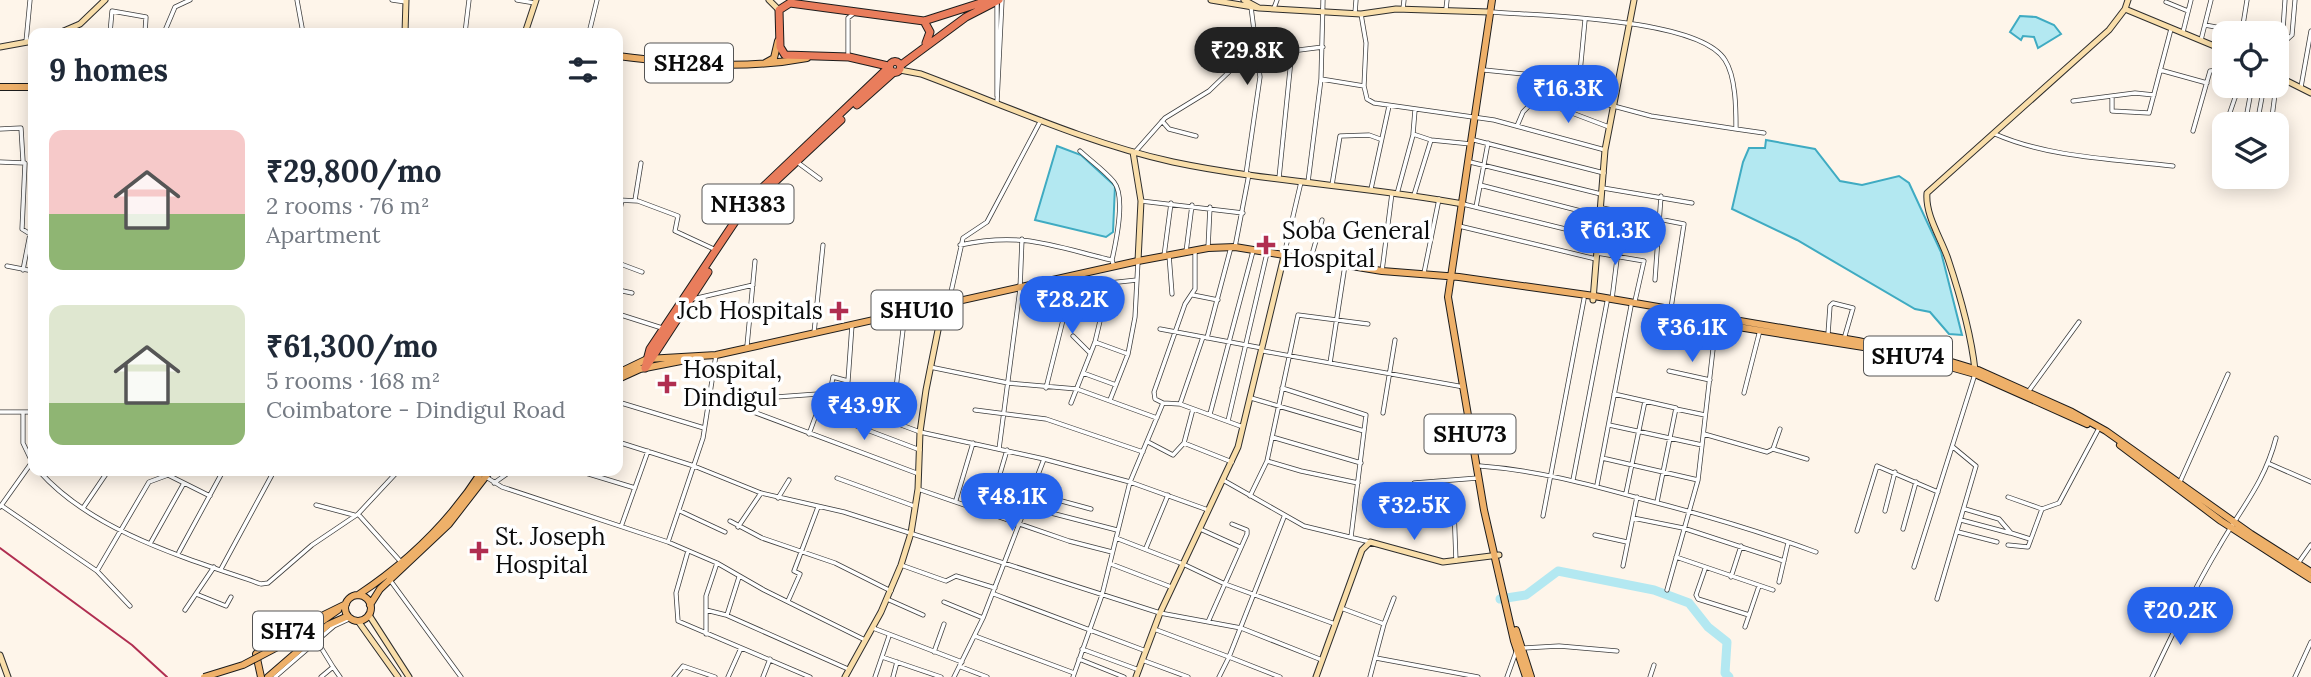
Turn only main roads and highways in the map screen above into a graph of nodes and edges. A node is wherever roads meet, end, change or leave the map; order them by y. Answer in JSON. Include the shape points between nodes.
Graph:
{"nodes":[{"id":1,"x":997,"y":0,"type":"edge"},
{"id":2,"x":1492,"y":0,"type":"edge"},
{"id":3,"x":787,"y":2,"type":"edge"},
{"id":4,"x":924,"y":21,"type":"junction"},
{"id":5,"x":779,"y":40,"type":"junction"},
{"id":6,"x":922,"y":48,"type":"junction"},
{"id":7,"x":623,"y":56,"type":"edge"},
{"id":8,"x":812,"y":57,"type":"junction"},
{"id":9,"x":873,"y":63,"type":"junction"},
{"id":10,"x":760,"y":64,"type":"junction"},
{"id":11,"x":894,"y":67,"type":"junction"},
{"id":12,"x":876,"y":81,"type":"junction"},
{"id":13,"x":28,"y":87,"type":"edge"},
{"id":14,"x":0,"y":88,"type":"edge"},
{"id":15,"x":1451,"y":278,"type":"junction"},
{"id":16,"x":1594,"y":298,"type":"junction"},
{"id":17,"x":1633,"y":305,"type":"junction"},
{"id":18,"x":696,"y":358,"type":"junction"},
{"id":19,"x":648,"y":362,"type":"junction"},
{"id":20,"x":623,"y":371,"type":"edge"},
{"id":21,"x":1975,"y":372,"type":"junction"},
{"id":22,"x":623,"y":376,"type":"edge"},
{"id":23,"x":1464,"y":387,"type":"junction"},
{"id":24,"x":483,"y":476,"type":"edge"},
{"id":25,"x":484,"y":476,"type":"edge"},
{"id":26,"x":2232,"y":525,"type":"junction"},
{"id":27,"x":1497,"y":555,"type":"junction"},
{"id":28,"x":2311,"y":572,"type":"edge"},
{"id":29,"x":2311,"y":579,"type":"edge"},
{"id":30,"x":358,"y":596,"type":"junction"},
{"id":31,"x":345,"y":605,"type":"junction"},
{"id":32,"x":370,"y":605,"type":"junction"},
{"id":33,"x":348,"y":616,"type":"junction"},
{"id":34,"x":327,"y":618,"type":"junction"},
{"id":35,"x":204,"y":677,"type":"edge"},
{"id":36,"x":261,"y":677,"type":"edge"},
{"id":37,"x":268,"y":677,"type":"edge"},
{"id":38,"x":1529,"y":677,"type":"edge"}],
"edges":[{"from":1,"to":4,"type":"highway"},
{"from":1,"to":6,"type":"highway"},
{"from":2,"to":15,"type":"main road","number":"SHU73"},
{"from":3,"to":4,"type":"highway"},
{"from":3,"to":5,"type":"highway","via":[[779,10]]},
{"from":4,"to":6,"type":"highway","via":[[930,32]]},
{"from":5,"to":8,"type":"highway","via":[[785,55]]},
{"from":5,"to":10,"type":"main road","number":"SH284","via":[[774,58]]},
{"from":6,"to":11,"type":"highway"},
{"from":7,"to":10,"type":"main road","number":"SH284"},
{"from":8,"to":9,"type":"highway","via":[[849,57]]},
{"from":8,"to":10,"type":"main road","number":"SH284"},
{"from":9,"to":11,"type":"highway"},
{"from":9,"to":12,"type":"highway"},
{"from":11,"to":12,"type":"highway","number":"NH383"},
{"from":11,"to":19,"type":"highway","number":"NH383","via":[[753,204]]},
{"from":12,"to":19,"type":"highway","number":"NH383","via":[[760,190],[664,329]]},
{"from":13,"to":14,"type":"main road"},
{"from":15,"to":16,"type":"main road","number":"SHU74"},
{"from":15,"to":16,"type":"main road","number":"SHU74"},
{"from":15,"to":18,"type":"main road","number":"SHU10","via":[[1233,247],[1208,248],[1113,264],[1020,289]]},
{"from":15,"to":23,"type":"main road","number":"SHU73"},
{"from":16,"to":17,"type":"main road","number":"SHU74"},
{"from":17,"to":21,"type":"main road","number":"SHU74"},
{"from":17,"to":21,"type":"main road","number":"SHU74","via":[[1844,339]]},
{"from":18,"to":19,"type":"main road","number":"SHU10"},
{"from":18,"to":19,"type":"main road","number":"SHU10"},
{"from":19,"to":20,"type":"main road","number":"SHU10"},
{"from":19,"to":22,"type":"main road","number":"SHU10"},
{"from":21,"to":26,"type":"main road","number":"SHU74","via":[[2098,430]]},
{"from":21,"to":26,"type":"main road","number":"SHU74","via":[[2028,392],[2106,431]]},
{"from":23,"to":27,"type":"main road","number":"SHU73"},
{"from":23,"to":27,"type":"main road","number":"SHU73","via":[[1478,478]]},
{"from":24,"to":30,"type":"main road","via":[[402,563]]},
{"from":25,"to":32,"type":"main road","via":[[447,526]]},
{"from":26,"to":28,"type":"main road","number":"SHU74"},
{"from":26,"to":29,"type":"main road","number":"SHU74"},
{"from":27,"to":38,"type":"main road","number":"SHU73"},
{"from":30,"to":31,"type":"main road"},
{"from":30,"to":32,"type":"main road"},
{"from":31,"to":33,"type":"main road"},
{"from":31,"to":34,"type":"main road"},
{"from":31,"to":36,"type":"main road","number":"SH74","via":[[261,647],[256,654]]},
{"from":32,"to":33,"type":"main road","via":[[369,615],[358,621]]},
{"from":33,"to":34,"type":"main road"},
{"from":33,"to":37,"type":"main road","number":"SH74","via":[[328,625]]},
{"from":34,"to":35,"type":"main road","bridge":true,"via":[[243,665]]}]}
